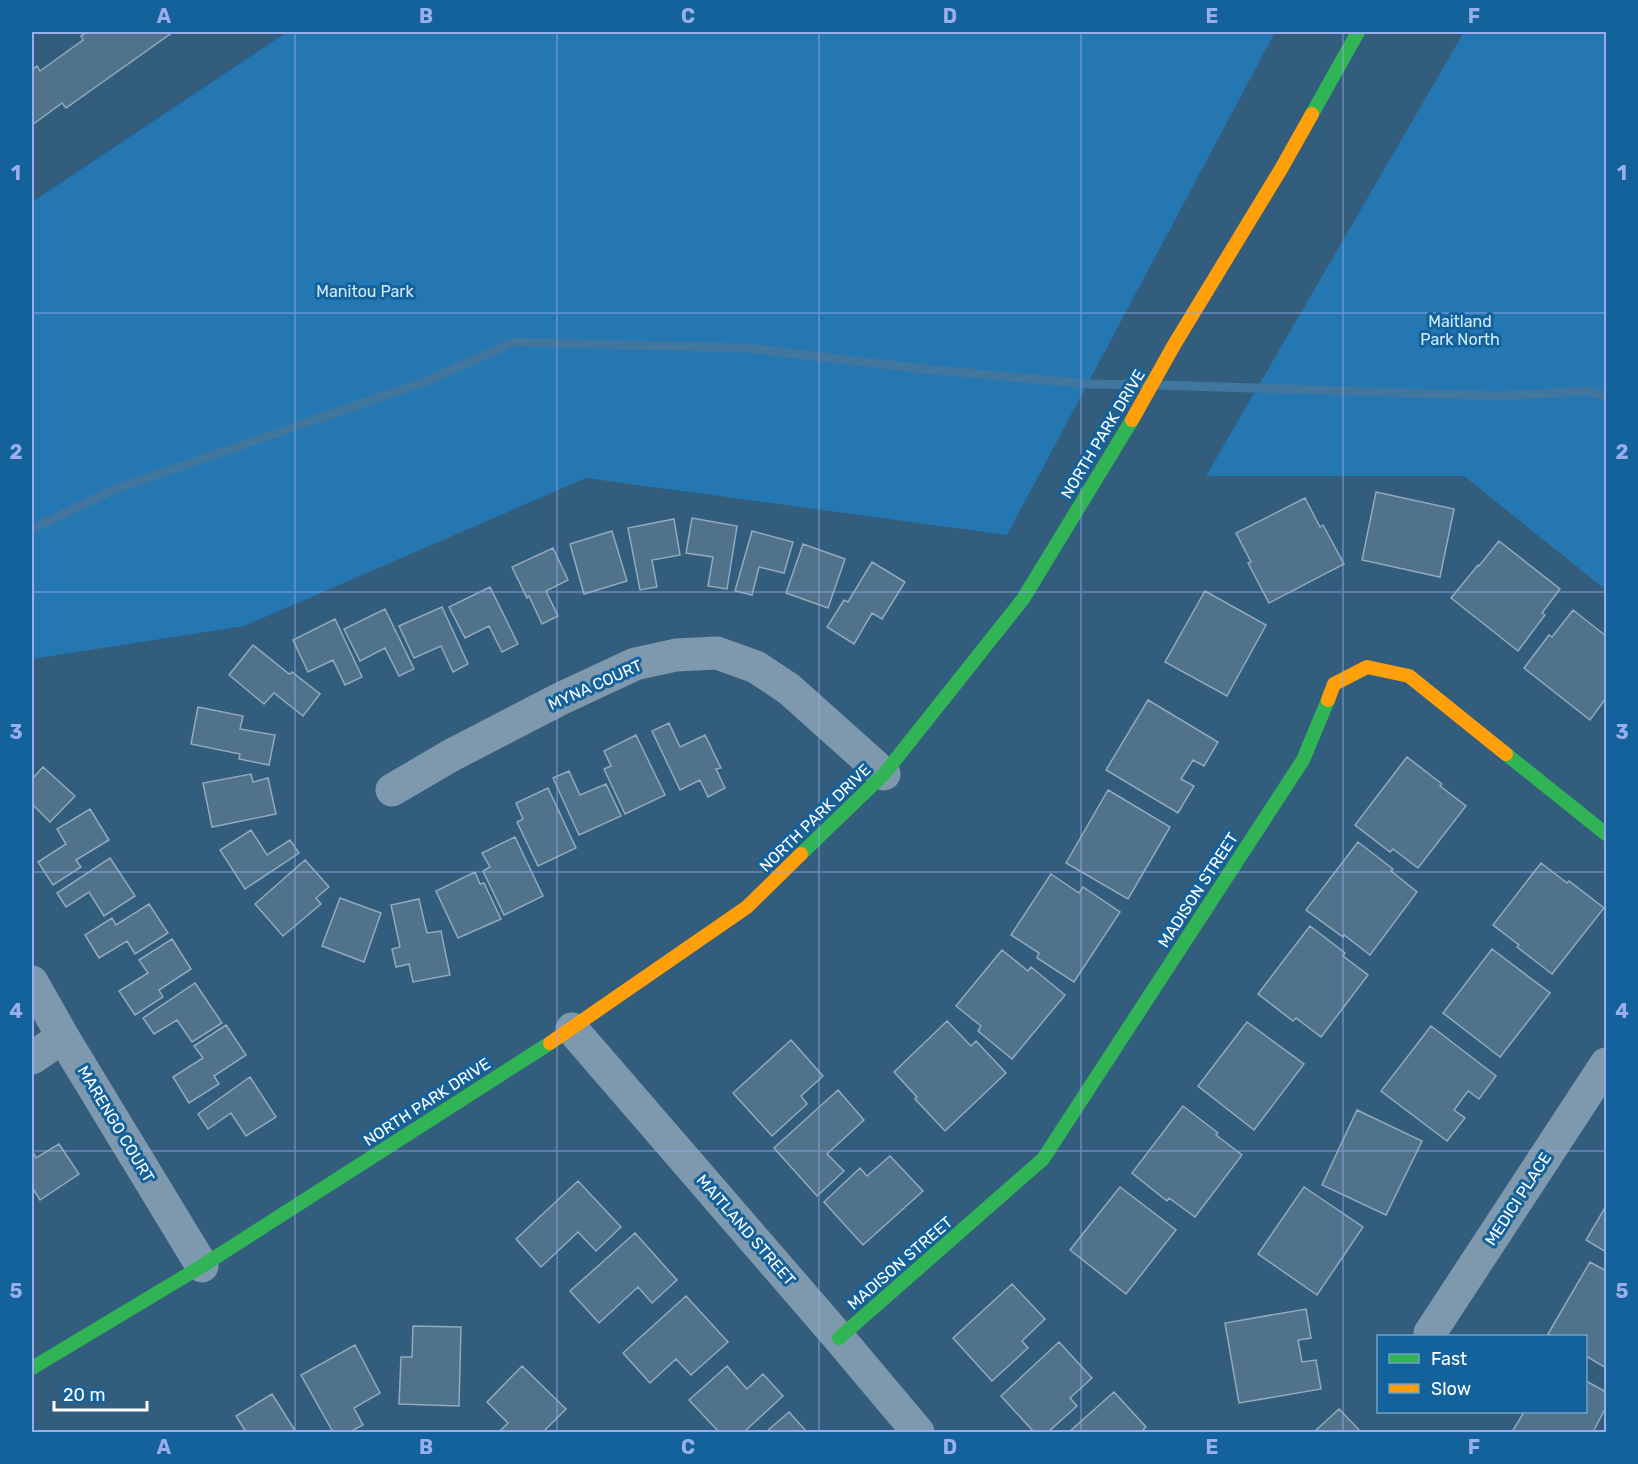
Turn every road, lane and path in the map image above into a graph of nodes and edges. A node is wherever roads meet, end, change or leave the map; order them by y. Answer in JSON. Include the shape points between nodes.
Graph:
{"nodes":[{"id":1,"x":1359,"y":32,"type":"edge"},
{"id":2,"x":884,"y":774,"type":"junction"},
{"id":3,"x":392,"y":790,"type":"dead end"},
{"id":4,"x":1606,"y":834,"type":"edge"},
{"id":5,"x":32,"y":982,"type":"edge"},
{"id":6,"x":572,"y":1029,"type":"junction"},
{"id":7,"x":63,"y":1037,"type":"junction"},
{"id":8,"x":32,"y":1058,"type":"edge"},
{"id":9,"x":1606,"y":1064,"type":"edge"},
{"id":10,"x":202,"y":1266,"type":"junction"},
{"id":11,"x":1431,"y":1333,"type":"dead end"},
{"id":12,"x":839,"y":1338,"type":"junction"},
{"id":13,"x":32,"y":1368,"type":"edge"},
{"id":14,"x":918,"y":1432,"type":"edge"}],
"edges":[{"from":1,"to":2,"type":"main road","name":"NORTH PARK DRIVE","via":[[1040,573]]},
{"from":2,"to":3,"type":"street","name":"MYNA COURT","via":[[789,689],[756,667],[717,654],[676,655],[635,664],[560,699]]},
{"from":2,"to":6,"type":"main road","name":"NORTH PARK DRIVE","via":[[747,907]]},
{"from":4,"to":12,"type":"main road","name":"MADISON STREET","via":[[1409,676],[1367,667],[1334,684],[1303,760],[1043,1159]]},
{"from":5,"to":7,"type":"street","name":"MARENGO COURT"},
{"from":6,"to":10,"type":"main road","name":"NORTH PARK DRIVE"},
{"from":6,"to":12,"type":"street","name":"MAITLAND STREET"},
{"from":7,"to":8,"type":"street"},
{"from":7,"to":10,"type":"street","name":"MARENGO COURT"},
{"from":9,"to":11,"type":"street","name":"MEDICI PLACE"},
{"from":10,"to":13,"type":"main road","name":"NORTH PARK DRIVE"},
{"from":12,"to":14,"type":"street","name":"MAITLAND STREET"}]}
